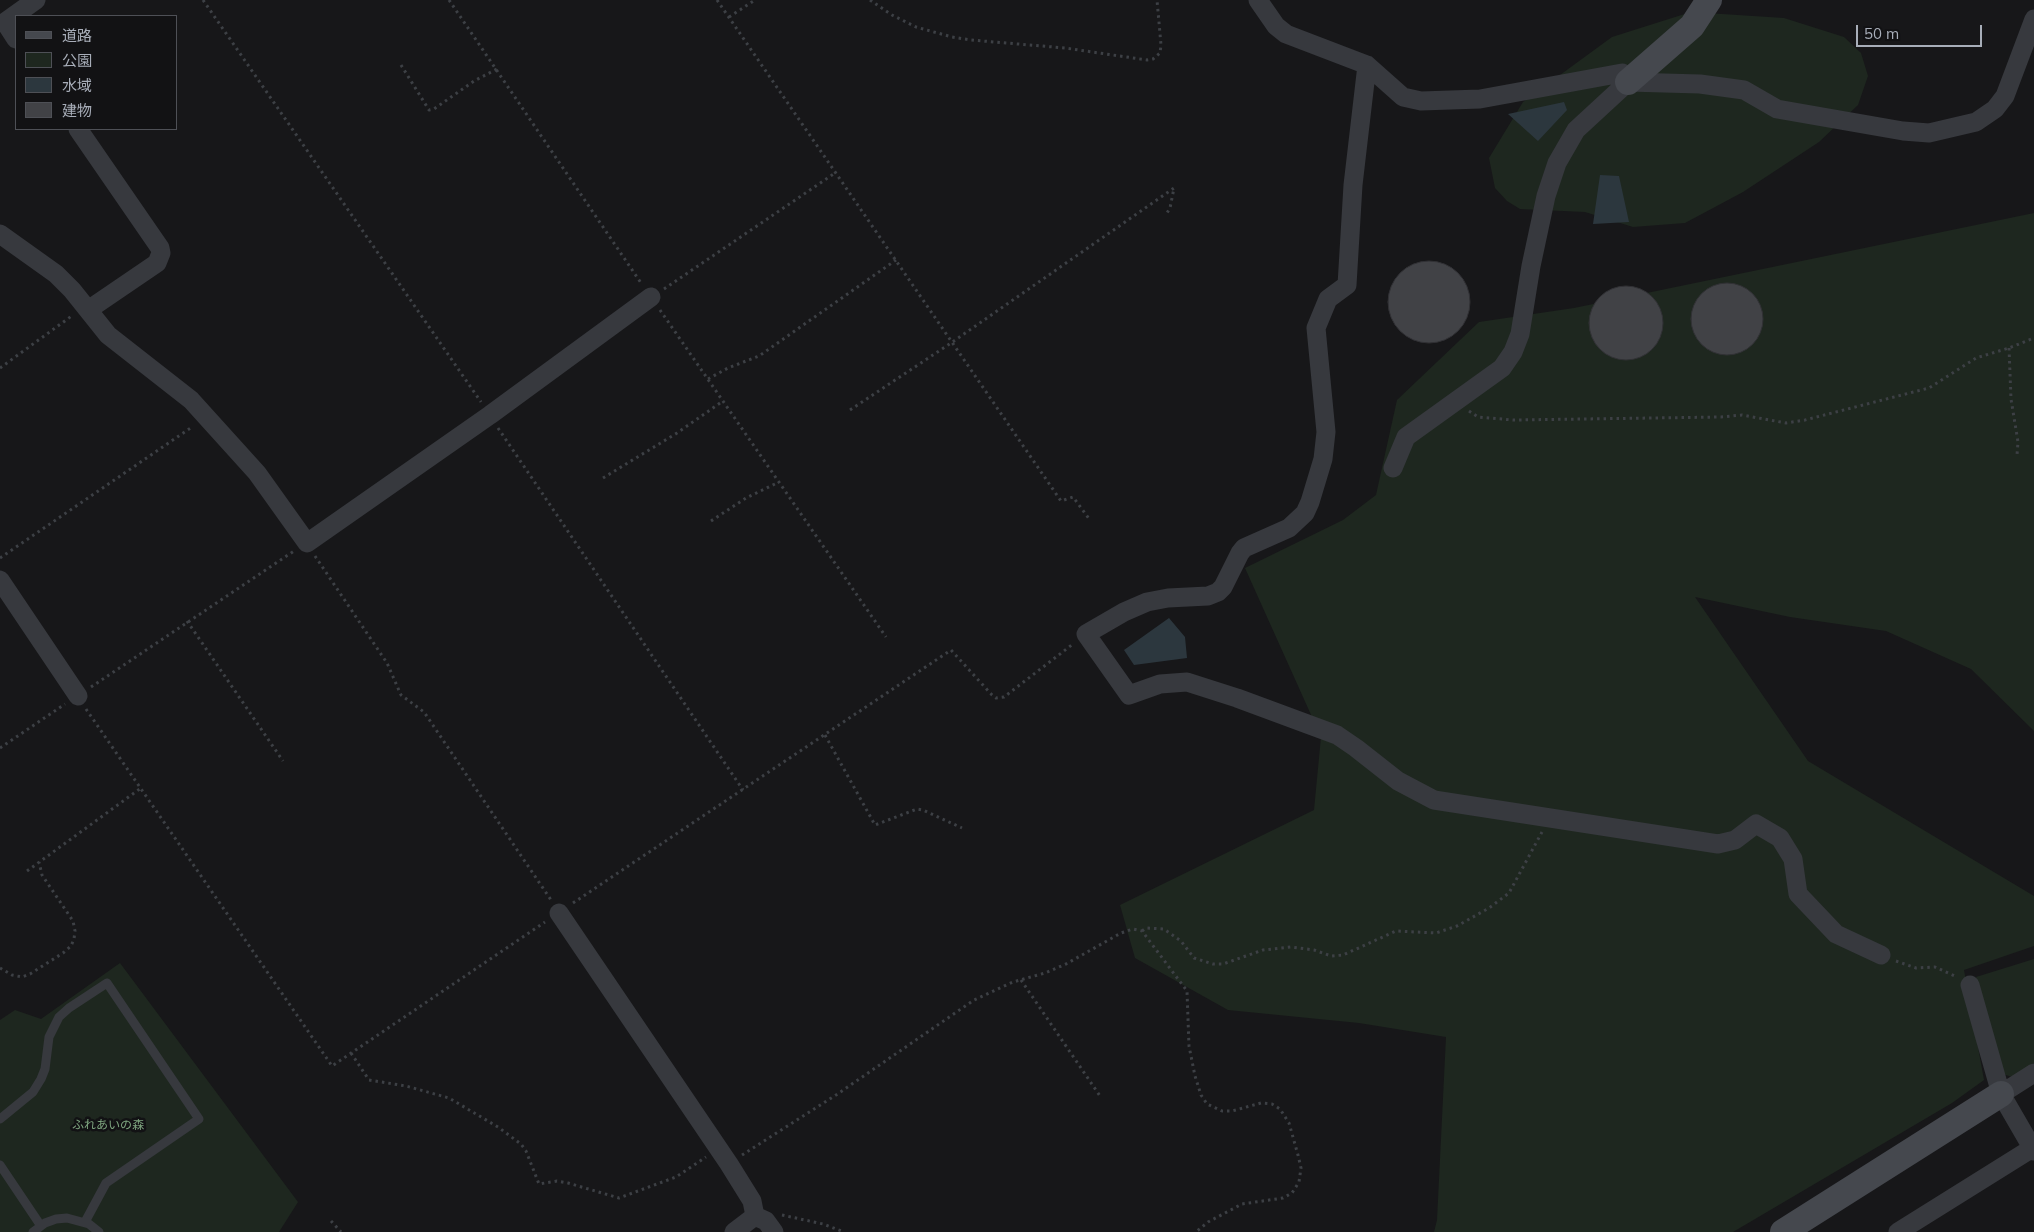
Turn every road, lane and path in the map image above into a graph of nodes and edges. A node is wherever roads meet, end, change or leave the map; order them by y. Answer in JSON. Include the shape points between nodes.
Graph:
{"nodes":[{"id":1,"x":36,"y":0,"type":"edge"},
{"id":2,"x":203,"y":0,"type":"edge"},
{"id":3,"x":449,"y":0,"type":"edge"},
{"id":4,"x":717,"y":0,"type":"edge"},
{"id":5,"x":755,"y":0,"type":"edge"},
{"id":6,"x":870,"y":0,"type":"edge"},
{"id":7,"x":1157,"y":0,"type":"edge"},
{"id":8,"x":1258,"y":0,"type":"edge"},
{"id":9,"x":1709,"y":0,"type":"edge"},
{"id":10,"x":728,"y":17,"type":"junction"},
{"id":11,"x":2034,"y":19,"type":"edge"},
{"id":12,"x":15,"y":38,"type":"edge"},
{"id":13,"x":401,"y":65,"type":"dead end"},
{"id":14,"x":1366,"y":65,"type":"junction"},
{"id":15,"x":497,"y":69,"type":"junction"},
{"id":16,"x":1628,"y":82,"type":"junction"},
{"id":17,"x":79,"y":130,"type":"edge"},
{"id":18,"x":835,"y":173,"type":"junction"},
{"id":19,"x":1166,"y":213,"type":"dead end"},
{"id":20,"x":0,"y":234,"type":"edge"},
{"id":21,"x":896,"y":260,"type":"junction"},
{"id":22,"x":651,"y":297,"type":"junction"},
{"id":23,"x":86,"y":308,"type":"junction"},
{"id":24,"x":2034,"y":338,"type":"edge"},
{"id":25,"x":951,"y":343,"type":"junction"},
{"id":26,"x":2008,"y":348,"type":"junction"},
{"id":27,"x":0,"y":368,"type":"edge"},
{"id":28,"x":708,"y":379,"type":"junction"},
{"id":29,"x":1460,"y":398,"type":"junction"},
{"id":30,"x":723,"y":401,"type":"junction"},
{"id":31,"x":850,"y":410,"type":"dead end"},
{"id":32,"x":490,"y":415,"type":"junction"},
{"id":33,"x":207,"y":417,"type":"junction"},
{"id":34,"x":2017,"y":456,"type":"dead end"},
{"id":35,"x":1393,"y":468,"type":"dead end"},
{"id":36,"x":603,"y":478,"type":"dead end"},
{"id":37,"x":779,"y":482,"type":"junction"},
{"id":38,"x":1090,"y":520,"type":"dead end"},
{"id":39,"x":711,"y":521,"type":"dead end"},
{"id":40,"x":307,"y":543,"type":"junction"},
{"id":41,"x":0,"y":558,"type":"edge"},
{"id":42,"x":0,"y":580,"type":"edge"},
{"id":43,"x":187,"y":621,"type":"junction"},
{"id":44,"x":1086,"y":634,"type":"junction"},
{"id":45,"x":886,"y":637,"type":"dead end"},
{"id":46,"x":78,"y":696,"type":"junction"},
{"id":47,"x":825,"y":734,"type":"junction"},
{"id":48,"x":0,"y":748,"type":"edge"},
{"id":49,"x":283,"y":762,"type":"dead end"},
{"id":50,"x":141,"y":788,"type":"junction"},
{"id":51,"x":743,"y":790,"type":"junction"},
{"id":52,"x":1551,"y":817,"type":"junction"},
{"id":53,"x":962,"y":828,"type":"dead end"},
{"id":54,"x":39,"y":862,"type":"junction"},
{"id":55,"x":27,"y":871,"type":"dead end"},
{"id":56,"x":559,"y":913,"type":"junction"},
{"id":57,"x":1142,"y":931,"type":"junction"},
{"id":58,"x":1881,"y":955,"type":"joint"},
{"id":59,"x":0,"y":968,"type":"edge"},
{"id":60,"x":1021,"y":980,"type":"junction"},
{"id":61,"x":1970,"y":985,"type":"joint"},
{"id":62,"x":351,"y":1053,"type":"junction"},
{"id":63,"x":2034,"y":1074,"type":"edge"},
{"id":64,"x":2001,"y":1094,"type":"junction"},
{"id":65,"x":1100,"y":1096,"type":"dead end"},
{"id":66,"x":0,"y":1119,"type":"edge"},
{"id":67,"x":718,"y":1148,"type":"junction"},
{"id":68,"x":2033,"y":1148,"type":"edge"},
{"id":69,"x":729,"y":1164,"type":"junction"},
{"id":70,"x":0,"y":1165,"type":"edge"},
{"id":71,"x":331,"y":1221,"type":"dead end"},
{"id":72,"x":85,"y":1222,"type":"junction"},
{"id":73,"x":765,"y":1223,"type":"edge"},
{"id":74,"x":41,"y":1226,"type":"junction"},
{"id":75,"x":33,"y":1232,"type":"edge"},
{"id":76,"x":99,"y":1232,"type":"edge"},
{"id":77,"x":341,"y":1232,"type":"edge"},
{"id":78,"x":734,"y":1232,"type":"edge"},
{"id":79,"x":844,"y":1232,"type":"edge"},
{"id":80,"x":1196,"y":1232,"type":"edge"},
{"id":81,"x":1783,"y":1232,"type":"edge"},
{"id":82,"x":1898,"y":1232,"type":"edge"}],
"edges":[{"from":1,"to":12,"type":"street","via":[[4,22]]},
{"from":2,"to":32,"type":"path"},
{"from":3,"to":15,"type":"path"},
{"from":4,"to":10,"type":"path"},
{"from":5,"to":10,"type":"path"},
{"from":6,"to":7,"type":"path","via":[[916,27],[942,35],[1147,60],[1160,54],[1162,45]]},
{"from":8,"to":14,"type":"street","via":[[1276,26],[1286,34]]},
{"from":9,"to":16,"type":"street","via":[[1692,26]]},
{"from":10,"to":18,"type":"path"},
{"from":11,"to":16,"type":"street","via":[[2005,96],[1995,109],[1976,122],[1929,133],[1777,109],[1744,90],[1700,84]]},
{"from":13,"to":15,"type":"path","via":[[429,110],[434,110]]},
{"from":14,"to":16,"type":"street","via":[[1403,97],[1421,101],[1480,99],[1622,73]]},
{"from":14,"to":44,"type":"street","via":[[1353,185],[1347,285],[1328,299],[1316,328],[1326,432],[1323,459],[1308,507],[1289,528],[1244,548],[1218,592],[1208,596],[1147,602]]},
{"from":15,"to":22,"type":"path"},
{"from":16,"to":29,"type":"street","via":[[1576,130],[1557,163],[1546,196],[1520,334],[1513,352],[1502,368]]},
{"from":17,"to":23,"type":"street","via":[[161,253],[156,263]]},
{"from":18,"to":21,"type":"path"},
{"from":18,"to":22,"type":"path"},
{"from":19,"to":25,"type":"path","via":[[1174,188]]},
{"from":20,"to":23,"type":"street","via":[[56,274]]},
{"from":21,"to":25,"type":"path"},
{"from":21,"to":28,"type":"path","via":[[759,356]]},
{"from":22,"to":28,"type":"path"},
{"from":22,"to":32,"type":"street"},
{"from":23,"to":27,"type":"path"},
{"from":23,"to":33,"type":"street","via":[[108,335],[191,400]]},
{"from":24,"to":26,"type":"path"},
{"from":25,"to":31,"type":"path"},
{"from":25,"to":38,"type":"path","via":[[1060,501],[1073,497]]},
{"from":26,"to":29,"type":"path","via":[[1976,358],[1929,388],[1786,423],[1742,415],[1514,420],[1478,417]]},
{"from":26,"to":34,"type":"path"},
{"from":28,"to":30,"type":"path"},
{"from":29,"to":35,"type":"street","via":[[1406,437]]},
{"from":30,"to":36,"type":"path"},
{"from":30,"to":37,"type":"path"},
{"from":32,"to":40,"type":"street"},
{"from":32,"to":51,"type":"path"},
{"from":33,"to":40,"type":"street","via":[[257,473]]},
{"from":33,"to":41,"type":"path"},
{"from":37,"to":39,"type":"path","via":[[746,498]]},
{"from":37,"to":45,"type":"path"},
{"from":40,"to":43,"type":"path"},
{"from":40,"to":56,"type":"path","via":[[387,663],[401,695],[424,712]]},
{"from":42,"to":46,"type":"street"},
{"from":43,"to":46,"type":"path"},
{"from":43,"to":49,"type":"path"},
{"from":44,"to":47,"type":"path","via":[[1004,697],[996,698],[950,650]]},
{"from":44,"to":52,"type":"street","via":[[1129,695],[1160,684],[1187,682],[1337,735],[1398,782],[1434,800]]},
{"from":46,"to":48,"type":"path"},
{"from":46,"to":50,"type":"path"},
{"from":47,"to":51,"type":"path"},
{"from":47,"to":53,"type":"path","via":[[875,825],[917,809]]},
{"from":50,"to":54,"type":"path"},
{"from":50,"to":62,"type":"path","via":[[332,1066]]},
{"from":51,"to":56,"type":"path"},
{"from":52,"to":57,"type":"path","via":[[1509,892],[1457,926],[1436,933],[1396,931],[1343,956],[1291,947],[1263,950],[1214,964],[1194,958],[1181,941],[1164,929],[1146,928]]},
{"from":52,"to":58,"type":"street","via":[[1718,844],[1735,840],[1756,824],[1780,838],[1794,859],[1798,894],[1836,934]]},
{"from":54,"to":55,"type":"path"},
{"from":54,"to":59,"type":"path","via":[[42,875],[73,921],[74,939],[64,953],[30,974],[22,977]]},
{"from":56,"to":62,"type":"path"},
{"from":56,"to":67,"type":"street"},
{"from":57,"to":60,"type":"path","via":[[1133,929],[1121,933],[1066,964]]},
{"from":57,"to":80,"type":"path","via":[[1186,991],[1189,1046],[1195,1076],[1207,1104],[1222,1111],[1261,1103],[1280,1109],[1289,1123],[1301,1168],[1299,1182],[1292,1193],[1283,1198],[1242,1204]]},
{"from":58,"to":61,"type":"path","via":[[1916,968],[1935,967]]},
{"from":60,"to":65,"type":"path"},
{"from":60,"to":69,"type":"path","via":[[955,1011],[836,1095]]},
{"from":61,"to":64,"type":"street"},
{"from":62,"to":67,"type":"path","via":[[369,1080],[449,1098],[498,1126],[526,1152],[539,1184],[557,1181],[619,1198],[676,1177]]},
{"from":63,"to":64,"type":"street"},
{"from":64,"to":68,"type":"street"},
{"from":64,"to":81,"type":"street"},
{"from":66,"to":72,"type":"lane","via":[[33,1092],[41,1079],[49,1037],[59,1017],[107,983],[199,1119],[106,1183]]},
{"from":67,"to":69,"type":"street"},
{"from":68,"to":82,"type":"street"},
{"from":69,"to":73,"type":"street"},
{"from":70,"to":74,"type":"lane"},
{"from":71,"to":77,"type":"path"},
{"from":72,"to":74,"type":"lane","via":[[56,1219]]},
{"from":72,"to":76,"type":"lane"},
{"from":73,"to":78,"type":"street"},
{"from":73,"to":79,"type":"path","via":[[780,1215],[824,1224]]},
{"from":74,"to":75,"type":"lane"}]}
